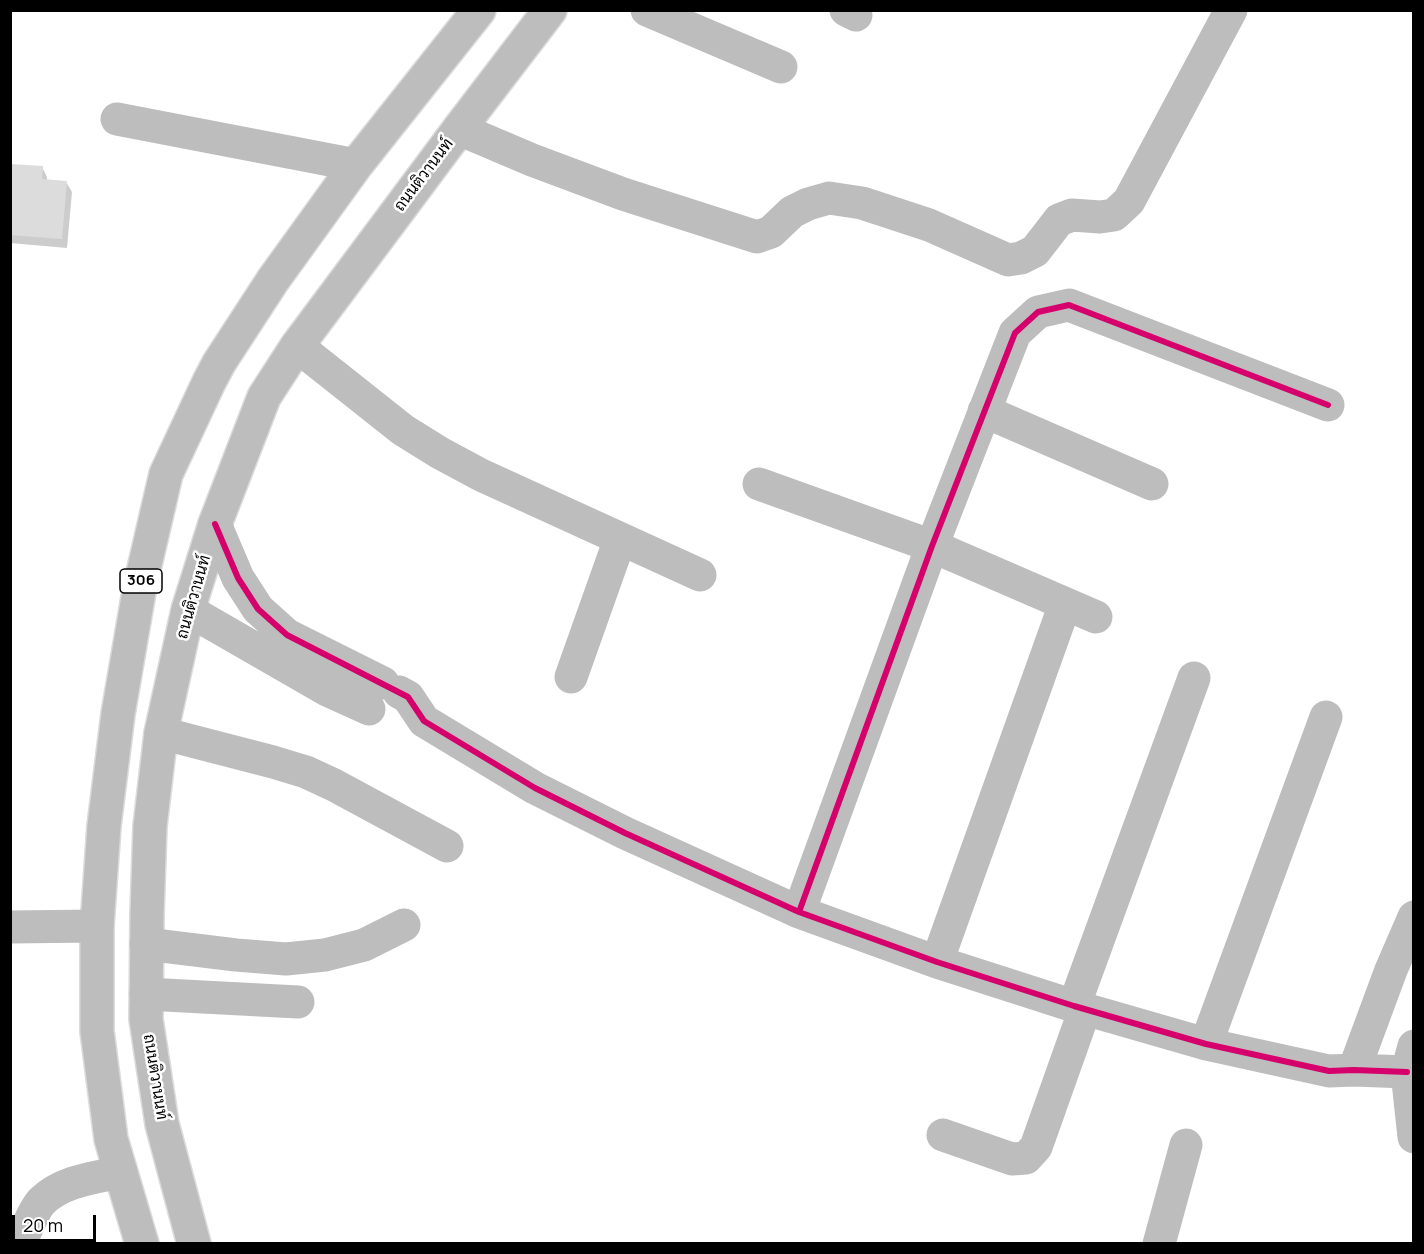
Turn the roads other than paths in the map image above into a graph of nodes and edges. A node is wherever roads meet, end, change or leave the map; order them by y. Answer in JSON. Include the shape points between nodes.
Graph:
{"nodes":[{"id":1,"x":479,"y":10,"type":"edge"},
{"id":2,"x":550,"y":10,"type":"edge"},
{"id":3,"x":647,"y":10,"type":"edge"},
{"id":4,"x":1231,"y":10,"type":"edge"},
{"id":5,"x":781,"y":67,"type":"dead end"},
{"id":6,"x":117,"y":119,"type":"dead end"},
{"id":7,"x":459,"y":129,"type":"junction"},
{"id":8,"x":356,"y":165,"type":"junction"},
{"id":9,"x":297,"y":346,"type":"junction"},
{"id":10,"x":1328,"y":405,"type":"dead end"},
{"id":11,"x":984,"y":411,"type":"junction"},
{"id":12,"x":759,"y":484,"type":"dead end"},
{"id":13,"x":1152,"y":484,"type":"dead end"},
{"id":14,"x":215,"y":524,"type":"junction"},
{"id":15,"x":620,"y":539,"type":"junction"},
{"id":16,"x":932,"y":546,"type":"junction"},
{"id":17,"x":700,"y":575,"type":"dead end"},
{"id":18,"x":1065,"y":604,"type":"junction"},
{"id":19,"x":188,"y":610,"type":"junction"},
{"id":20,"x":1096,"y":617,"type":"dead end"},
{"id":21,"x":317,"y":667,"type":"junction"},
{"id":22,"x":571,"y":677,"type":"dead end"},
{"id":23,"x":1194,"y":678,"type":"dead end"},
{"id":24,"x":1326,"y":717,"type":"dead end"},
{"id":25,"x":161,"y":734,"type":"junction"},
{"id":26,"x":447,"y":846,"type":"dead end"},
{"id":27,"x":799,"y":912,"type":"junction"},
{"id":28,"x":1413,"y":917,"type":"edge"},
{"id":29,"x":404,"y":925,"type":"dead end"},
{"id":30,"x":97,"y":926,"type":"junction"},
{"id":31,"x":10,"y":927,"type":"edge"},
{"id":32,"x":146,"y":944,"type":"junction"},
{"id":33,"x":937,"y":962,"type":"junction"},
{"id":34,"x":146,"y":994,"type":"junction"},
{"id":35,"x":298,"y":1002,"type":"dead end"},
{"id":36,"x":1079,"y":1007,"type":"junction"},
{"id":37,"x":1206,"y":1044,"type":"junction"},
{"id":38,"x":1412,"y":1055,"type":"edge"},
{"id":39,"x":1354,"y":1070,"type":"junction"},
{"id":40,"x":942,"y":1135,"type":"dead end"},
{"id":41,"x":1413,"y":1137,"type":"edge"},
{"id":42,"x":1186,"y":1145,"type":"dead end"},
{"id":43,"x":121,"y":1172,"type":"junction"},
{"id":44,"x":20,"y":1244,"type":"edge"},
{"id":45,"x":142,"y":1244,"type":"edge"},
{"id":46,"x":194,"y":1244,"type":"edge"},
{"id":47,"x":1159,"y":1244,"type":"edge"}],
"edges":[{"from":1,"to":8,"type":"street","number":"306"},
{"from":2,"to":7,"type":"street","name":"ถนนติวานนท์"},
{"from":3,"to":5,"type":"street"},
{"from":4,"to":7,"type":"street","via":[[1129,201],[1114,215],[1072,215],[1059,220],[1035,251],[1021,258],[1008,260],[928,225],[862,203],[829,198],[792,212],[771,232],[757,237],[623,194]]},
{"from":6,"to":8,"type":"street"},
{"from":7,"to":9,"type":"street","name":"ถนนติวานนท์"},
{"from":8,"to":30,"type":"street","number":"306","via":[[219,363],[166,474],[140,586],[118,714]]},
{"from":9,"to":14,"type":"street","name":"ถนนติวานนท์","via":[[264,397]]},
{"from":9,"to":15,"type":"street","via":[[403,430],[441,453]]},
{"from":10,"to":11,"type":"street","via":[[1069,305],[1038,312],[1015,333]]},
{"from":11,"to":13,"type":"street"},
{"from":11,"to":16,"type":"street"},
{"from":12,"to":16,"type":"street"},
{"from":14,"to":19,"type":"street","name":"ถนนติวานนท์"},
{"from":14,"to":21,"type":"street","via":[[238,578],[258,609]]},
{"from":15,"to":17,"type":"street"},
{"from":15,"to":22,"type":"street"},
{"from":16,"to":18,"type":"street"},
{"from":16,"to":27,"type":"street"},
{"from":18,"to":20,"type":"street"},
{"from":18,"to":33,"type":"street"},
{"from":19,"to":21,"type":"street"},
{"from":19,"to":25,"type":"street","name":"ถนนติวานนท์"},
{"from":21,"to":27,"type":"street","via":[[327,690],[384,701],[392,720],[424,721],[545,793]]},
{"from":23,"to":36,"type":"street"},
{"from":24,"to":37,"type":"street"},
{"from":25,"to":26,"type":"street","via":[[306,772]]},
{"from":25,"to":32,"type":"street","name":"ถนนติวานนท์","via":[[150,826]]},
{"from":27,"to":33,"type":"street"},
{"from":28,"to":39,"type":"street"},
{"from":29,"to":32,"type":"street","via":[[364,945],[286,959]]},
{"from":30,"to":31,"type":"street"},
{"from":30,"to":43,"type":"street","number":"306","via":[[97,1031],[111,1139]]},
{"from":32,"to":34,"type":"street","name":"ถนนติวานนท์"},
{"from":33,"to":36,"type":"street"},
{"from":34,"to":35,"type":"street"},
{"from":34,"to":46,"type":"street","name":"ถนนติวานนท์","via":[[146,1019],[162,1124]]},
{"from":36,"to":37,"type":"street"},
{"from":36,"to":40,"type":"street","via":[[1036,1147],[1026,1158],[1012,1159]]},
{"from":37,"to":39,"type":"street","via":[[1329,1071]]},
{"from":38,"to":39,"type":"street"},
{"from":38,"to":41,"type":"street"},
{"from":42,"to":47,"type":"street"},
{"from":43,"to":44,"type":"street","via":[[60,1187],[40,1202]]},
{"from":43,"to":45,"type":"street","number":"306"}]}
